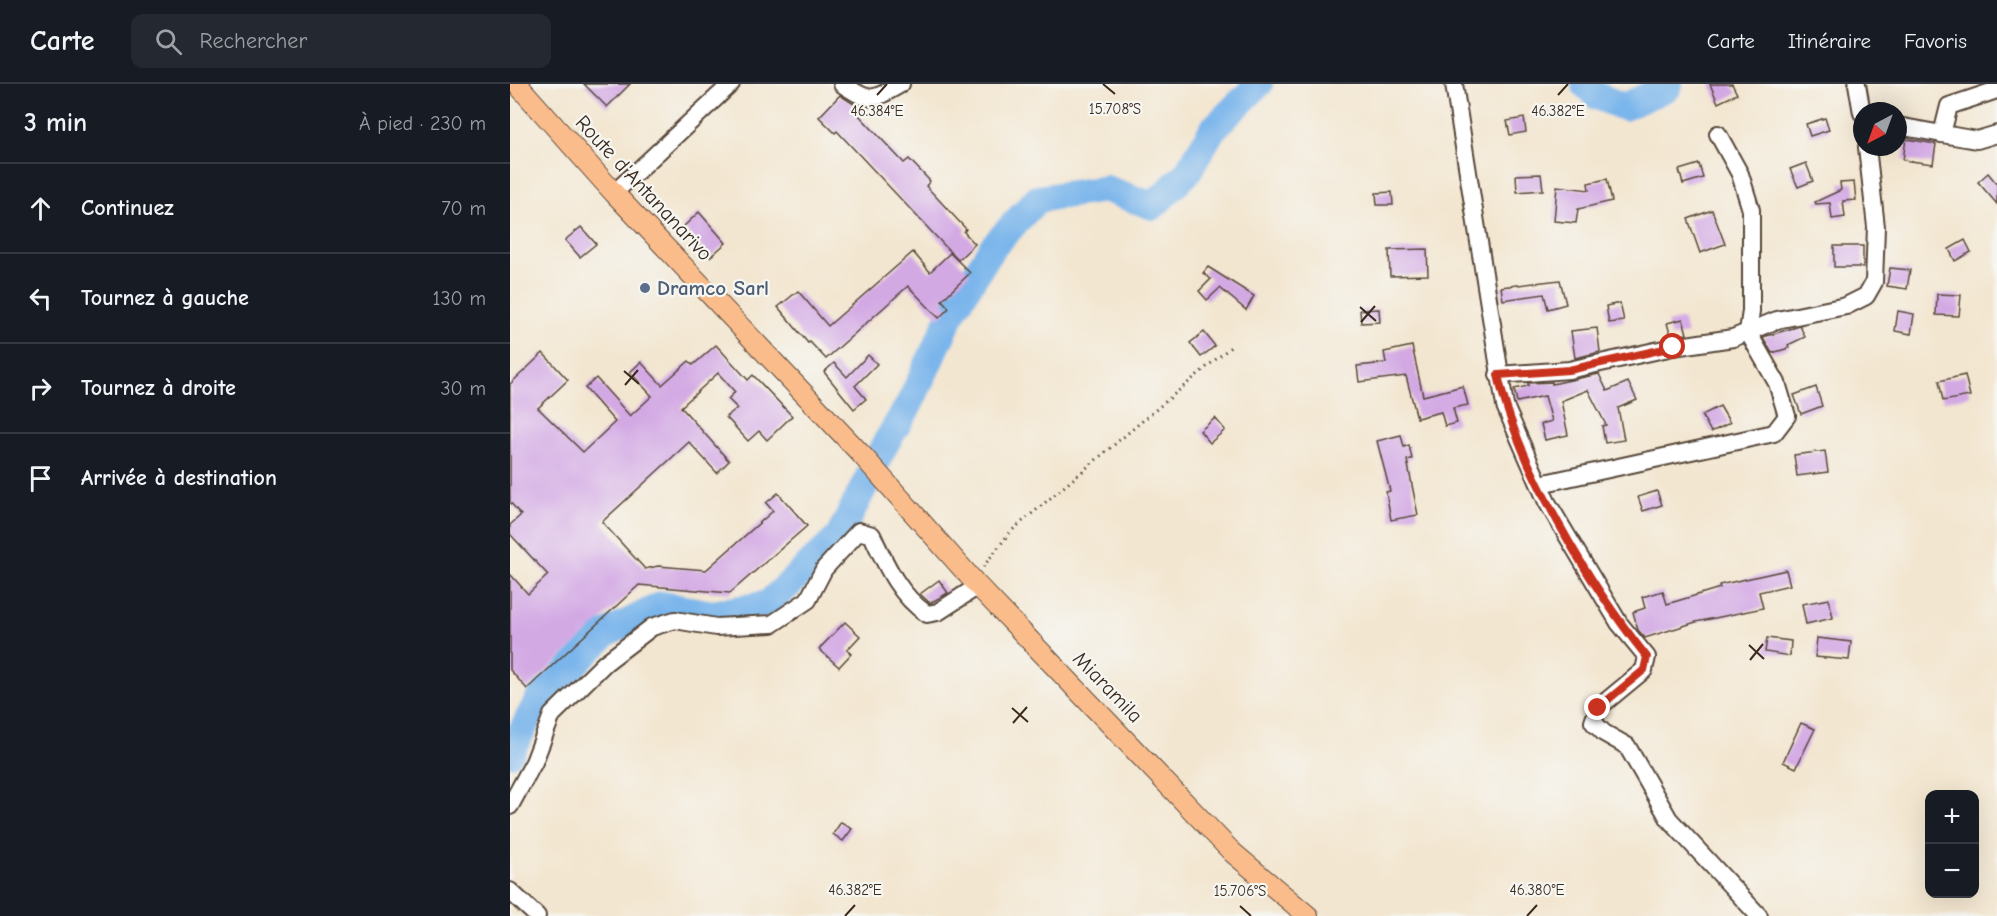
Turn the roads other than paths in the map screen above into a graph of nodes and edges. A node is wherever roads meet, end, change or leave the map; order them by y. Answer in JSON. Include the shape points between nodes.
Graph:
{"nodes":[{"id":1,"x":517,"y":84,"type":"edge"},
{"id":2,"x":731,"y":84,"type":"edge"},
{"id":3,"x":842,"y":84,"type":"edge"},
{"id":4,"x":901,"y":84,"type":"edge"},
{"id":5,"x":1454,"y":84,"type":"edge"},
{"id":6,"x":1857,"y":84,"type":"edge"},
{"id":7,"x":1997,"y":90,"type":"edge"},
{"id":8,"x":1860,"y":102,"type":"edge"},
{"id":9,"x":1907,"y":128,"type":"edge"},
{"id":10,"x":1718,"y":134,"type":"dead end"},
{"id":11,"x":1942,"y":134,"type":"junction"},
{"id":12,"x":1997,"y":134,"type":"edge"},
{"id":13,"x":1868,"y":156,"type":"edge"},
{"id":14,"x":614,"y":193,"type":"junction"},
{"id":15,"x":1748,"y":332,"type":"junction"},
{"id":16,"x":1498,"y":375,"type":"junction"},
{"id":17,"x":884,"y":481,"type":"joint"},
{"id":18,"x":1540,"y":484,"type":"junction"},
{"id":19,"x":975,"y":583,"type":"junction"},
{"id":20,"x":510,"y":806,"type":"edge"},
{"id":21,"x":510,"y":891,"type":"edge"},
{"id":22,"x":537,"y":916,"type":"edge"},
{"id":23,"x":1308,"y":916,"type":"edge"},
{"id":24,"x":1759,"y":916,"type":"edge"}],
"edges":[{"from":1,"to":14,"type":"main road","name":"Route d'Antananarivo"},
{"from":2,"to":14,"type":"street"},
{"from":3,"to":4,"type":"street","via":[[863,98],[878,97]]},
{"from":5,"to":16,"type":"street"},
{"from":6,"to":8,"type":"street"},
{"from":7,"to":11,"type":"street","via":[[1949,106]]},
{"from":9,"to":11,"type":"street"},
{"from":10,"to":15,"type":"street","via":[[1740,174],[1751,210]]},
{"from":11,"to":12,"type":"street","via":[[1977,140]]},
{"from":13,"to":15,"type":"street","via":[[1876,227],[1874,282],[1866,296],[1846,306],[1777,320]]},
{"from":14,"to":17,"type":"main road","name":"Route d'Antananarivo"},
{"from":15,"to":16,"type":"street","via":[[1569,370]]},
{"from":15,"to":18,"type":"street","via":[[1777,383],[1787,416],[1774,433]]},
{"from":16,"to":18,"type":"street","via":[[1505,406]]},
{"from":17,"to":19,"type":"main road","name":"Miaramila"},
{"from":18,"to":24,"type":"street","via":[[1619,622],[1647,657],[1644,670],[1598,708],[1593,722],[1627,746],[1669,819]]},
{"from":19,"to":20,"type":"street","via":[[939,612],[927,614],[911,603],[872,535],[859,531],[824,569],[808,600],[772,624],[716,627],[675,620],[652,627],[605,663],[552,715],[534,762]]},
{"from":19,"to":23,"type":"main road","name":"Miaramila","via":[[1232,852]]},
{"from":21,"to":22,"type":"street"}]}
